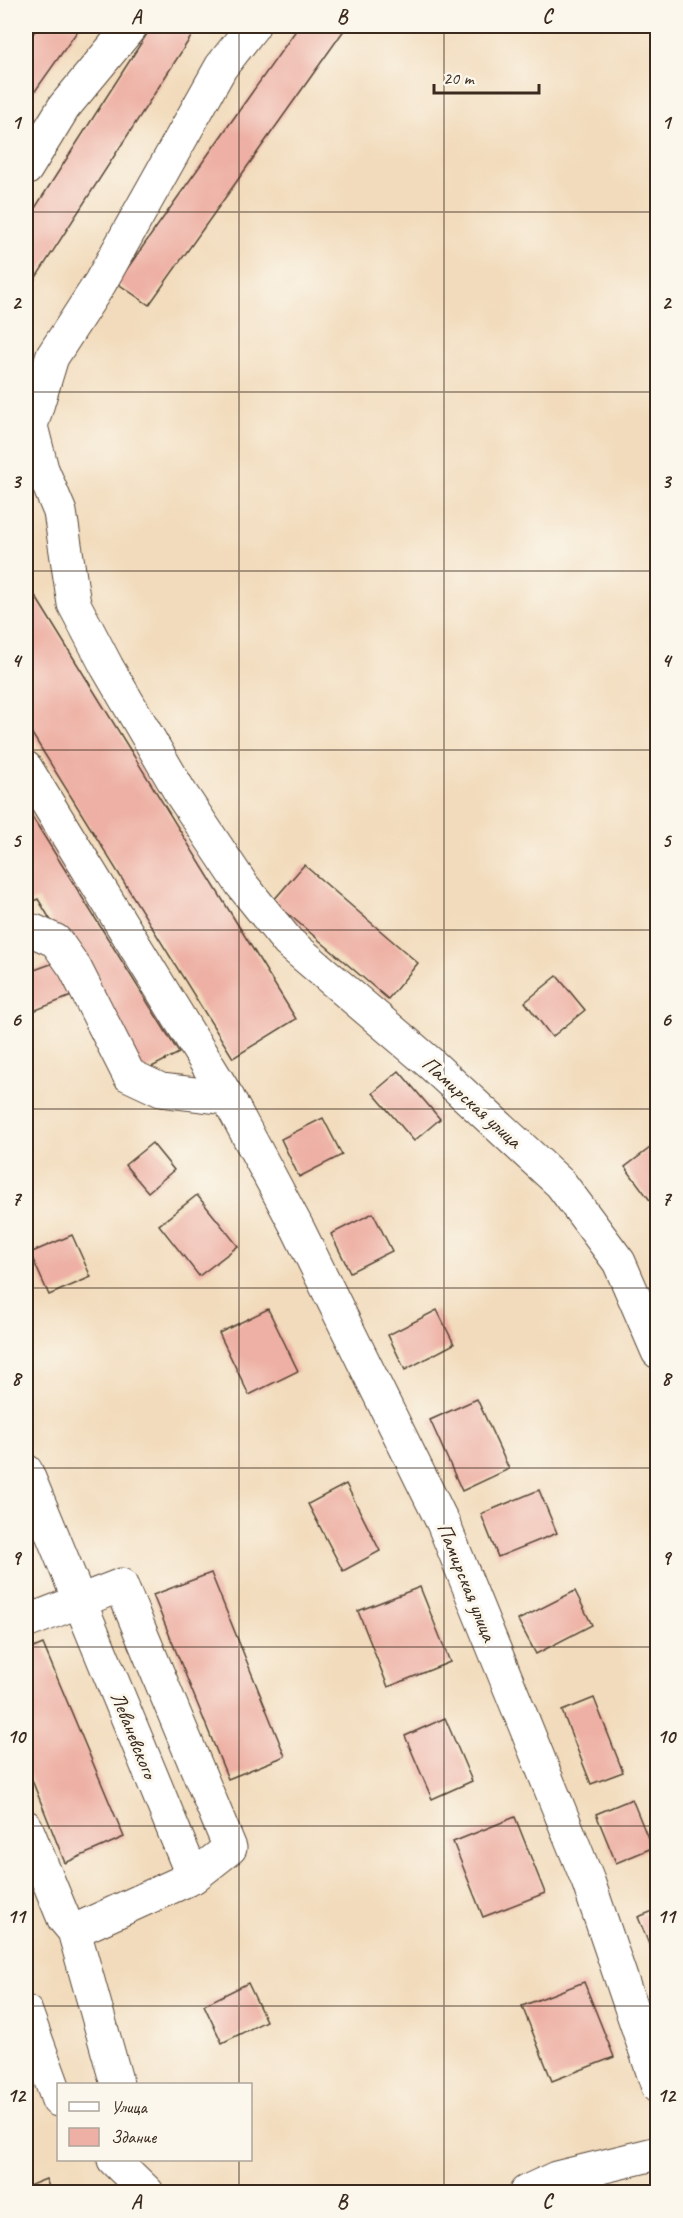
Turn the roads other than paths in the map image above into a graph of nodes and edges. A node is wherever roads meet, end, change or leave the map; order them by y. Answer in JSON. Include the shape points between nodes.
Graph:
{"nodes":[{"id":1,"x":130,"y":26,"type":"edge"},
{"id":2,"x":253,"y":26,"type":"edge"},
{"id":3,"x":26,"y":169,"type":"edge"},
{"id":4,"x":31,"y":447,"type":"edge"},
{"id":5,"x":26,"y":768,"type":"edge"},
{"id":6,"x":26,"y":931,"type":"edge"},
{"id":7,"x":228,"y":1098,"type":"junction"},
{"id":8,"x":657,"y":1352,"type":"edge"},
{"id":9,"x":26,"y":1472,"type":"edge"},
{"id":10,"x":79,"y":1602,"type":"junction"},
{"id":11,"x":26,"y":1622,"type":"edge"},
{"id":12,"x":26,"y":1827,"type":"edge"},
{"id":13,"x":193,"y":1877,"type":"junction"},
{"id":14,"x":74,"y":1930,"type":"junction"},
{"id":15,"x":26,"y":2012,"type":"edge"},
{"id":16,"x":116,"y":2083,"type":"edge"},
{"id":17,"x":657,"y":2087,"type":"edge"},
{"id":18,"x":57,"y":2097,"type":"edge"},
{"id":19,"x":657,"y":2153,"type":"edge"},
{"id":20,"x":115,"y":2161,"type":"edge"},
{"id":21,"x":138,"y":2161,"type":"edge"},
{"id":22,"x":147,"y":2192,"type":"edge"},
{"id":23,"x":526,"y":2193,"type":"edge"}],
"edges":[{"from":1,"to":3,"type":"street","via":[[64,107]]},
{"from":2,"to":4,"type":"street","name":"Памирская улица","via":[[221,67],[100,283],[52,357],[31,426]]},
{"from":4,"to":8,"type":"street","name":"Памирская улица","via":[[60,512],[74,604],[180,792],[242,885],[288,942],[561,1184],[619,1262]]},
{"from":5,"to":7,"type":"street","name":"Памирская улица"},
{"from":6,"to":7,"type":"street","via":[[56,941],[75,968],[129,1075],[161,1090]]},
{"from":7,"to":17,"type":"street","name":"Памирская улица","via":[[298,1229],[443,1523],[588,1881]]},
{"from":9,"to":10,"type":"street","name":"Леваневского"},
{"from":10,"to":11,"type":"street"},
{"from":10,"to":13,"type":"street","name":"Леваневского"},
{"from":10,"to":13,"type":"street","via":[[121,1585],[230,1848]]},
{"from":12,"to":14,"type":"street","via":[[64,1919]]},
{"from":13,"to":14,"type":"street"},
{"from":14,"to":16,"type":"street"},
{"from":15,"to":18,"type":"street"},
{"from":19,"to":23,"type":"street","via":[[556,2178]]},
{"from":20,"to":22,"type":"street"},
{"from":21,"to":22,"type":"street"}]}
